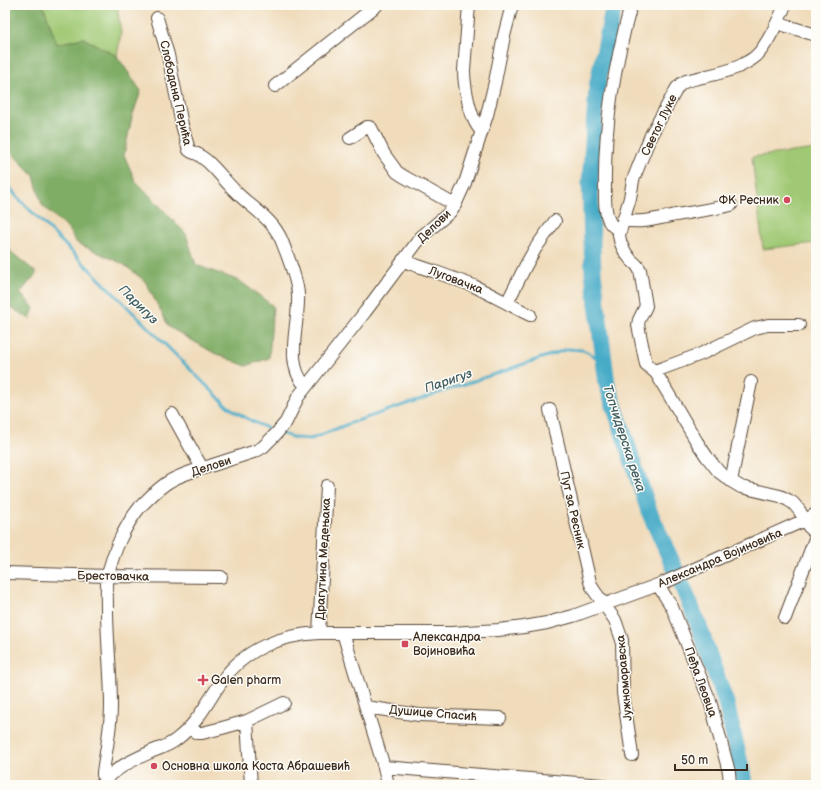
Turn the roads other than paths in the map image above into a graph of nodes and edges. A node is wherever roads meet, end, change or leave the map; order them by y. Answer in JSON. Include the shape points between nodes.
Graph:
{"nodes":[{"id":1,"x":377,"y":5,"type":"edge"},
{"id":2,"x":469,"y":5,"type":"edge"},
{"id":3,"x":512,"y":5,"type":"edge"},
{"id":4,"x":631,"y":5,"type":"edge"},
{"id":5,"x":785,"y":5,"type":"edge"},
{"id":6,"x":157,"y":18,"type":"dead end"},
{"id":7,"x":777,"y":23,"type":"junction"},
{"id":8,"x":816,"y":35,"type":"edge"},
{"id":9,"x":276,"y":86,"type":"dead end"},
{"id":10,"x":482,"y":131,"type":"junction"},
{"id":11,"x":350,"y":138,"type":"dead end"},
{"id":12,"x":455,"y":205,"type":"junction"},
{"id":13,"x":731,"y":205,"type":"dead end"},
{"id":14,"x":624,"y":220,"type":"junction"},
{"id":15,"x":554,"y":221,"type":"dead end"},
{"id":16,"x":620,"y":232,"type":"junction"},
{"id":17,"x":403,"y":260,"type":"junction"},
{"id":18,"x":507,"y":303,"type":"junction"},
{"id":19,"x":530,"y":315,"type":"dead end"},
{"id":20,"x":799,"y":325,"type":"dead end"},
{"id":21,"x":655,"y":371,"type":"junction"},
{"id":22,"x":751,"y":382,"type":"dead end"},
{"id":23,"x":306,"y":386,"type":"junction"},
{"id":24,"x":550,"y":410,"type":"dead end"},
{"id":25,"x":172,"y":414,"type":"dead end"},
{"id":26,"x":202,"y":468,"type":"junction"},
{"id":27,"x":731,"y":481,"type":"junction"},
{"id":28,"x":327,"y":486,"type":"dead end"},
{"id":29,"x":816,"y":514,"type":"edge"},
{"id":30,"x":805,"y":520,"type":"junction"},
{"id":31,"x":816,"y":534,"type":"edge"},
{"id":32,"x":5,"y":573,"type":"edge"},
{"id":33,"x":108,"y":576,"type":"junction"},
{"id":34,"x":221,"y":577,"type":"dead end"},
{"id":35,"x":660,"y":584,"type":"junction"},
{"id":36,"x":605,"y":605,"type":"junction"},
{"id":37,"x":785,"y":618,"type":"dead end"},
{"id":38,"x":343,"y":632,"type":"junction"},
{"id":39,"x":319,"y":633,"type":"junction"},
{"id":40,"x":284,"y":703,"type":"dead end"},
{"id":41,"x":366,"y":707,"type":"junction"},
{"id":42,"x":500,"y":718,"type":"dead end"},
{"id":43,"x":247,"y":721,"type":"junction"},
{"id":44,"x":190,"y":728,"type":"junction"},
{"id":45,"x":632,"y":755,"type":"dead end"},
{"id":46,"x":384,"y":767,"type":"junction"},
{"id":47,"x":104,"y":782,"type":"edge"},
{"id":48,"x":251,"y":785,"type":"edge"},
{"id":49,"x":388,"y":785,"type":"edge"},
{"id":50,"x":602,"y":785,"type":"edge"},
{"id":51,"x":730,"y":785,"type":"edge"}],
"edges":[{"from":1,"to":9,"type":"street"},
{"from":2,"to":10,"type":"street","via":[[464,77],[473,118]]},
{"from":3,"to":10,"type":"street","name":"Делови"},
{"from":4,"to":16,"type":"street","via":[[613,85],[605,174],[607,216]]},
{"from":5,"to":7,"type":"street","name":"Светог Луке"},
{"from":6,"to":23,"type":"street","name":"Слободана Перића","via":[[189,150],[207,162],[270,221],[281,239],[298,293],[293,348],[299,377]]},
{"from":7,"to":8,"type":"street"},
{"from":7,"to":14,"type":"street","name":"Светог Луке","via":[[754,58],[741,66],[686,81],[677,88],[651,135],[633,180]]},
{"from":10,"to":12,"type":"street","name":"Делови"},
{"from":11,"to":12,"type":"street","name":"Делови","via":[[367,127],[371,128],[384,154],[397,172]]},
{"from":12,"to":17,"type":"street","name":"Делови","via":[[421,237]]},
{"from":13,"to":14,"type":"street","via":[[638,222]]},
{"from":14,"to":16,"type":"street","name":"Светог Луке"},
{"from":15,"to":18,"type":"street","via":[[535,249]]},
{"from":16,"to":21,"type":"street","via":[[619,240],[623,249],[640,270],[646,306],[638,325],[646,364]]},
{"from":17,"to":18,"type":"street","name":"Луговачка","via":[[466,282]]},
{"from":17,"to":23,"type":"street","name":"Делови"},
{"from":18,"to":19,"type":"street","name":"Луговачка"},
{"from":20,"to":21,"type":"street","via":[[768,325],[755,328],[701,354]]},
{"from":21,"to":27,"type":"street","via":[[707,457],[719,472]]},
{"from":22,"to":27,"type":"street"},
{"from":23,"to":26,"type":"street","name":"Делови","via":[[286,422],[263,447]]},
{"from":24,"to":36,"type":"street","name":"Пут за Ресник","via":[[590,582]]},
{"from":25,"to":26,"type":"street"},
{"from":26,"to":33,"type":"street","name":"Делови","via":[[169,482],[145,501],[127,525]]},
{"from":27,"to":30,"type":"street","via":[[741,487],[788,500]]},
{"from":28,"to":39,"type":"street","name":"Драгутина Медењака"},
{"from":29,"to":30,"type":"street","name":"Александра Војиновића"},
{"from":30,"to":31,"type":"street"},
{"from":30,"to":35,"type":"street","name":"Александра Војиновића"},
{"from":31,"to":37,"type":"street"},
{"from":32,"to":33,"type":"street","name":"Брестовачка"},
{"from":33,"to":34,"type":"street","name":"Брестовачка"},
{"from":33,"to":47,"type":"street","name":"Делови","via":[[107,626],[111,708],[102,772]]},
{"from":35,"to":36,"type":"street","name":"Александра Војиновића"},
{"from":35,"to":51,"type":"street","name":"Пеђа Леовца","via":[[710,701],[729,772]]},
{"from":36,"to":38,"type":"street","name":"Александра Војиновића","via":[[547,623],[498,630],[452,633]]},
{"from":36,"to":45,"type":"street","name":"Јужноморавска","via":[[615,620],[622,640],[623,693]]},
{"from":38,"to":39,"type":"street","name":"Александра Војиновића"},
{"from":38,"to":41,"type":"street"},
{"from":39,"to":44,"type":"street","name":"Александра Војиновића","via":[[303,634],[273,642],[246,656],[227,674]]},
{"from":40,"to":43,"type":"street"},
{"from":41,"to":42,"type":"street","name":"Душице Спасић","via":[[419,715]]},
{"from":41,"to":46,"type":"street"},
{"from":43,"to":44,"type":"street","via":[[202,733]]},
{"from":43,"to":48,"type":"street"},
{"from":44,"to":47,"type":"street","name":"Александра Војиновића","via":[[170,744],[123,765]]},
{"from":46,"to":49,"type":"street"},
{"from":46,"to":50,"type":"street"}]}
